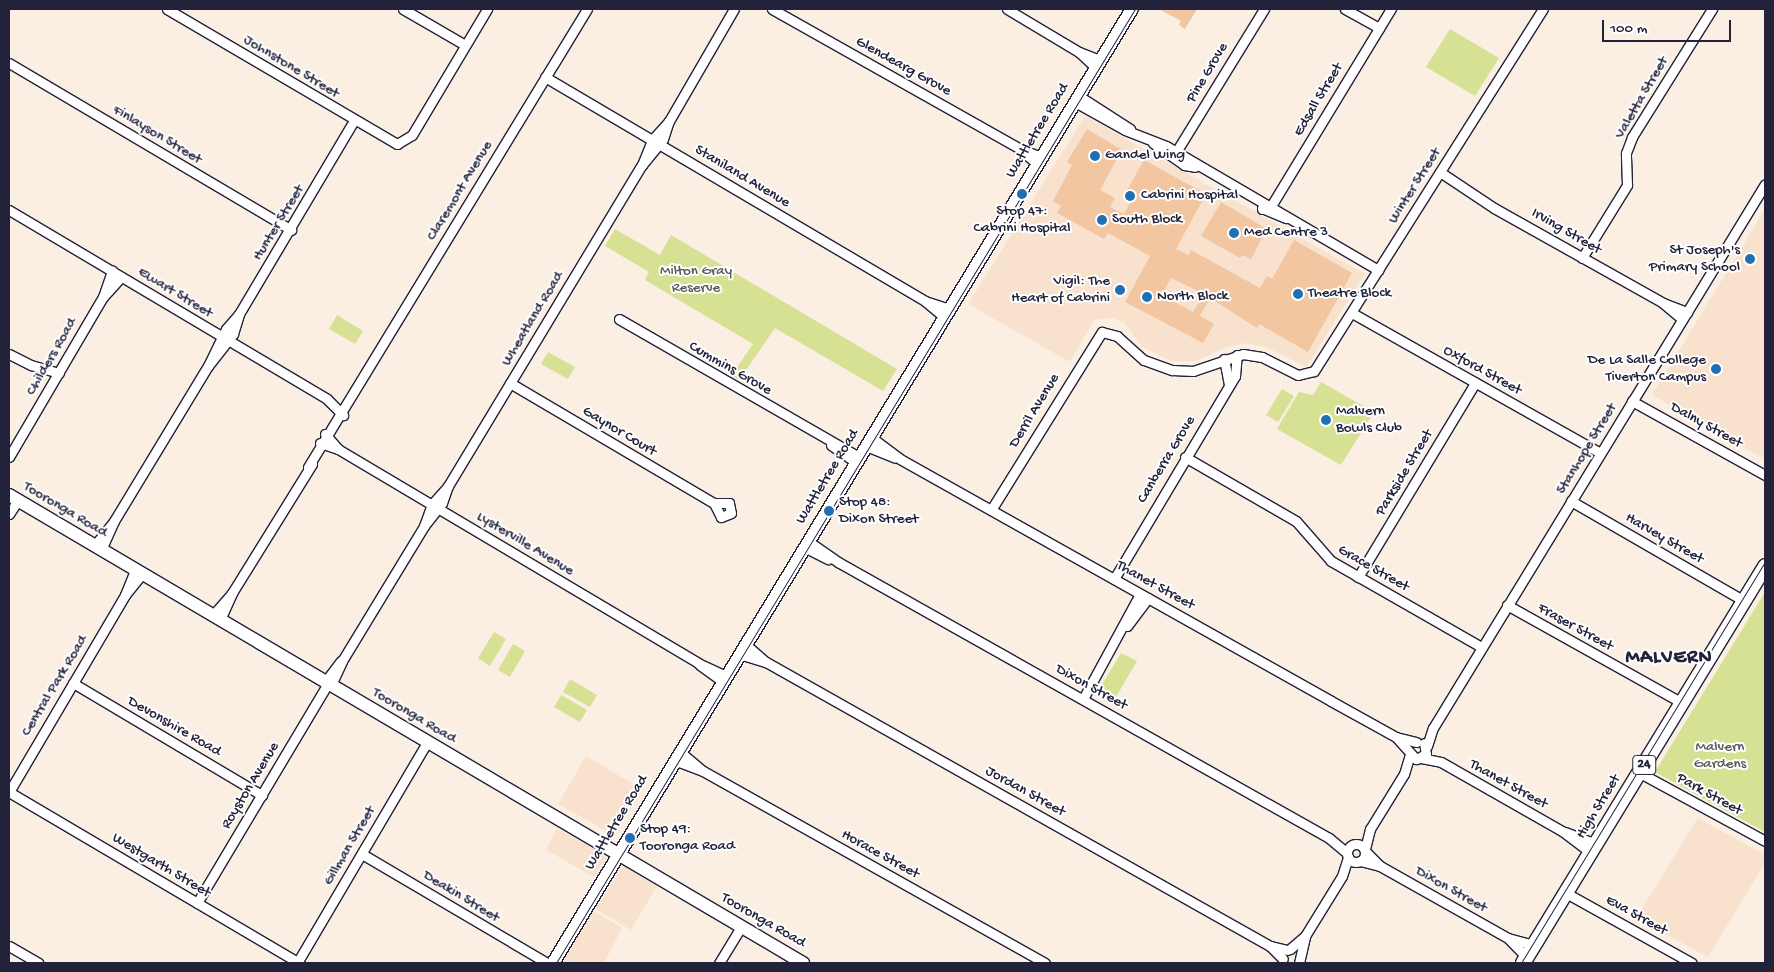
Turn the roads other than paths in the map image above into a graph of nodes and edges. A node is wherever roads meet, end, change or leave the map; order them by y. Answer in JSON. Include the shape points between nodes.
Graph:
{"nodes":[{"id":1,"x":167,"y":9,"type":"edge"},
{"id":2,"x":403,"y":9,"type":"edge"},
{"id":3,"x":487,"y":9,"type":"edge"},
{"id":4,"x":586,"y":9,"type":"edge"},
{"id":5,"x":741,"y":9,"type":"edge"},
{"id":6,"x":772,"y":9,"type":"edge"},
{"id":7,"x":1008,"y":9,"type":"edge"},
{"id":8,"x":1132,"y":9,"type":"edge"},
{"id":9,"x":1264,"y":9,"type":"edge"},
{"id":10,"x":1345,"y":9,"type":"edge"},
{"id":11,"x":1391,"y":9,"type":"edge"},
{"id":12,"x":1543,"y":9,"type":"edge"},
{"id":13,"x":1712,"y":9,"type":"edge"},
{"id":14,"x":734,"y":12,"type":"edge"},
{"id":15,"x":1379,"y":28,"type":"junction"},
{"id":16,"x":465,"y":46,"type":"junction"},
{"id":17,"x":9,"y":63,"type":"edge"},
{"id":18,"x":1098,"y":64,"type":"junction"},
{"id":19,"x":545,"y":77,"type":"junction"},
{"id":20,"x":1077,"y":99,"type":"junction"},
{"id":21,"x":357,"y":121,"type":"junction"},
{"id":22,"x":656,"y":142,"type":"junction"},
{"id":23,"x":1152,"y":142,"type":"junction"},
{"id":24,"x":1176,"y":152,"type":"junction"},
{"id":25,"x":1040,"y":160,"type":"junction"},
{"id":26,"x":1195,"y":167,"type":"junction"},
{"id":27,"x":1438,"y":176,"type":"junction"},
{"id":28,"x":1765,"y":184,"type":"edge"},
{"id":29,"x":1267,"y":207,"type":"junction"},
{"id":30,"x":9,"y":210,"type":"edge"},
{"id":31,"x":291,"y":230,"type":"junction"},
{"id":32,"x":1582,"y":258,"type":"junction"},
{"id":33,"x":1378,"y":270,"type":"junction"},
{"id":34,"x":112,"y":271,"type":"junction"},
{"id":35,"x":121,"y":276,"type":"junction"},
{"id":36,"x":103,"y":297,"type":"junction"},
{"id":37,"x":946,"y":313,"type":"junction"},
{"id":38,"x":1352,"y":313,"type":"junction"},
{"id":39,"x":1684,"y":316,"type":"junction"},
{"id":40,"x":618,"y":319,"type":"dead end"},
{"id":41,"x":225,"y":339,"type":"junction"},
{"id":42,"x":9,"y":354,"type":"edge"},
{"id":43,"x":1236,"y":355,"type":"junction"},
{"id":44,"x":1224,"y":359,"type":"junction"},
{"id":45,"x":41,"y":369,"type":"junction"},
{"id":46,"x":59,"y":373,"type":"junction"},
{"id":47,"x":53,"y":382,"type":"junction"},
{"id":48,"x":510,"y":383,"type":"junction"},
{"id":49,"x":1475,"y":383,"type":"junction"},
{"id":50,"x":1229,"y":385,"type":"junction"},
{"id":51,"x":327,"y":399,"type":"junction"},
{"id":52,"x":1632,"y":401,"type":"junction"},
{"id":53,"x":346,"y":405,"type":"junction"},
{"id":54,"x":341,"y":414,"type":"junction"},
{"id":55,"x":328,"y":435,"type":"junction"},
{"id":56,"x":868,"y":441,"type":"junction"},
{"id":57,"x":322,"y":445,"type":"junction"},
{"id":58,"x":338,"y":449,"type":"junction"},
{"id":59,"x":1600,"y":453,"type":"junction"},
{"id":60,"x":9,"y":457,"type":"edge"},
{"id":61,"x":1185,"y":457,"type":"junction"},
{"id":62,"x":857,"y":460,"type":"junction"},
{"id":63,"x":1765,"y":475,"type":"edge"},
{"id":64,"x":12,"y":498,"type":"edge"},
{"id":65,"x":1571,"y":501,"type":"junction"},
{"id":66,"x":714,"y":504,"type":"dead end"},
{"id":67,"x":435,"y":506,"type":"junction"},
{"id":68,"x":991,"y":510,"type":"junction"},
{"id":69,"x":9,"y":514,"type":"edge"},
{"id":70,"x":806,"y":544,"type":"junction"},
{"id":71,"x":98,"y":548,"type":"junction"},
{"id":72,"x":1764,"y":570,"type":"edge"},
{"id":73,"x":139,"y":572,"type":"junction"},
{"id":74,"x":1358,"y":576,"type":"junction"},
{"id":75,"x":1111,"y":578,"type":"junction"},
{"id":76,"x":1144,"y":596,"type":"junction"},
{"id":77,"x":1744,"y":601,"type":"junction"},
{"id":78,"x":1507,"y":605,"type":"junction"},
{"id":79,"x":216,"y":618,"type":"junction"},
{"id":80,"x":1482,"y":648,"type":"junction"},
{"id":81,"x":742,"y":649,"type":"junction"},
{"id":82,"x":724,"y":679,"type":"junction"},
{"id":83,"x":328,"y":683,"type":"junction"},
{"id":84,"x":73,"y":684,"type":"junction"},
{"id":85,"x":1083,"y":699,"type":"junction"},
{"id":86,"x":1682,"y":703,"type":"junction"},
{"id":87,"x":1433,"y":728,"type":"junction"},
{"id":88,"x":1396,"y":737,"type":"junction"},
{"id":89,"x":1417,"y":741,"type":"junction"},
{"id":90,"x":427,"y":742,"type":"junction"},
{"id":91,"x":1427,"y":747,"type":"junction"},
{"id":92,"x":1410,"y":753,"type":"junction"},
{"id":93,"x":677,"y":756,"type":"junction"},
{"id":94,"x":1420,"y":759,"type":"junction"},
{"id":95,"x":1441,"y":762,"type":"junction"},
{"id":96,"x":1640,"y":773,"type":"junction"},
{"id":97,"x":1404,"y":774,"type":"junction"},
{"id":98,"x":9,"y":792,"type":"edge"},
{"id":99,"x":262,"y":794,"type":"junction"},
{"id":100,"x":1370,"y":829,"type":"junction"},
{"id":101,"x":1765,"y":841,"type":"edge"},
{"id":102,"x":1350,"y":849,"type":"junction"},
{"id":103,"x":1593,"y":849,"type":"junction"},
{"id":104,"x":1365,"y":850,"type":"junction"},
{"id":105,"x":362,"y":854,"type":"junction"},
{"id":106,"x":618,"y":854,"type":"junction"},
{"id":107,"x":1359,"y":862,"type":"junction"},
{"id":108,"x":1380,"y":866,"type":"junction"},
{"id":109,"x":1342,"y":876,"type":"junction"},
{"id":110,"x":1566,"y":892,"type":"junction"},
{"id":111,"x":197,"y":903,"type":"junction"},
{"id":112,"x":741,"y":927,"type":"junction"},
{"id":113,"x":1305,"y":936,"type":"junction"},
{"id":114,"x":1508,"y":938,"type":"junction"},
{"id":115,"x":1534,"y":945,"type":"junction"},
{"id":116,"x":9,"y":946,"type":"edge"},
{"id":117,"x":1270,"y":946,"type":"junction"},
{"id":118,"x":1289,"y":949,"type":"junction"},
{"id":119,"x":1300,"y":958,"type":"edge"},
{"id":120,"x":1525,"y":960,"type":"edge"},
{"id":121,"x":1283,"y":962,"type":"edge"},
{"id":122,"x":38,"y":963,"type":"edge"},
{"id":123,"x":298,"y":963,"type":"edge"},
{"id":124,"x":547,"y":963,"type":"edge"},
{"id":125,"x":553,"y":963,"type":"edge"},
{"id":126,"x":719,"y":963,"type":"edge"},
{"id":127,"x":803,"y":963,"type":"edge"},
{"id":128,"x":1045,"y":963,"type":"edge"},
{"id":129,"x":1310,"y":963,"type":"edge"},
{"id":130,"x":1692,"y":963,"type":"edge"}],
"edges":[{"from":1,"to":21,"type":"street","name":"Johnstone Street"},
{"from":2,"to":16,"type":"street"},
{"from":3,"to":16,"type":"street"},
{"from":4,"to":19,"type":"street","name":"Claremont Avenue"},
{"from":5,"to":14,"type":"street","name":"Wheatland Road"},
{"from":6,"to":25,"type":"street","name":"Glendearg Grove"},
{"from":7,"to":18,"type":"street"},
{"from":8,"to":18,"type":"main road","name":"Wattletree Road"},
{"from":9,"to":24,"type":"street","name":"Pine Grove"},
{"from":10,"to":15,"type":"street"},
{"from":11,"to":15,"type":"street","name":"Edsall Street"},
{"from":12,"to":27,"type":"street","name":"Winter Street"},
{"from":13,"to":32,"type":"street","name":"Valetta Street","via":[[1632,137],[1626,153],[1627,185]]},
{"from":14,"to":22,"type":"street","name":"Wheatland Road"},
{"from":15,"to":29,"type":"street","name":"Edsall Street"},
{"from":16,"to":21,"type":"street","name":"Johnstone Street","via":[[412,136],[402,143],[387,141]]},
{"from":17,"to":31,"type":"street","name":"Finlayson Street"},
{"from":18,"to":20,"type":"main road","name":"Wattletree Road"},
{"from":19,"to":22,"type":"street","name":"Staniland Avenue"},
{"from":19,"to":53,"type":"street","name":"Claremont Avenue"},
{"from":20,"to":23,"type":"street"},
{"from":20,"to":25,"type":"main road","name":"Wattletree Road"},
{"from":21,"to":31,"type":"street","name":"Hunter Street"},
{"from":22,"to":37,"type":"street","name":"Staniland Avenue"},
{"from":22,"to":48,"type":"street","name":"Wheatland Road"},
{"from":23,"to":24,"type":"street"},
{"from":23,"to":26,"type":"street","via":[[1162,152]]},
{"from":24,"to":26,"type":"street"},
{"from":25,"to":37,"type":"main road","name":"Wattletree Road"},
{"from":26,"to":29,"type":"street"},
{"from":27,"to":32,"type":"street","name":"Irving Street"},
{"from":27,"to":33,"type":"street","name":"Winter Street"},
{"from":28,"to":39,"type":"street","name":"Stanhope Street"},
{"from":29,"to":33,"type":"street"},
{"from":30,"to":34,"type":"street","name":"Ewart Street"},
{"from":31,"to":41,"type":"street","name":"Hunter Street"},
{"from":32,"to":39,"type":"street","name":"Irving Street"},
{"from":33,"to":38,"type":"street","name":"Winter Street"},
{"from":34,"to":35,"type":"street","name":"Ewart Street"},
{"from":34,"to":36,"type":"street","name":"Childers Road"},
{"from":35,"to":36,"type":"street","name":"Childers Road"},
{"from":35,"to":41,"type":"street","name":"Ewart Street"},
{"from":36,"to":46,"type":"street","name":"Childers Road"},
{"from":37,"to":56,"type":"main road","name":"Wattletree Road"},
{"from":38,"to":43,"type":"street","name":"Winter Street","via":[[1318,367],[1307,375],[1294,373],[1262,357]]},
{"from":38,"to":49,"type":"street","name":"Oxford Street"},
{"from":39,"to":52,"type":"street","name":"Stanhope Street"},
{"from":40,"to":62,"type":"street","name":"Cummins Grove"},
{"from":41,"to":51,"type":"street","name":"Ewart Street"},
{"from":41,"to":71,"type":"street","name":"Hunter Street"},
{"from":42,"to":45,"type":"street"},
{"from":43,"to":44,"type":"street"},
{"from":43,"to":50,"type":"street","name":"Canberra Grove","via":[[1237,372]]},
{"from":44,"to":50,"type":"street"},
{"from":44,"to":68,"type":"street","name":"Derril Avenue","via":[[1193,371],[1172,370],[1144,360],[1117,336],[1107,332],[1097,336]]},
{"from":45,"to":46,"type":"street"},
{"from":45,"to":47,"type":"street"},
{"from":46,"to":47,"type":"street","name":"Childers Road"},
{"from":47,"to":60,"type":"street","name":"Childers Road"},
{"from":48,"to":66,"type":"street","name":"Gaynor Court"},
{"from":48,"to":67,"type":"street","name":"Wheatland Road"},
{"from":49,"to":59,"type":"street","name":"Oxford Street"},
{"from":49,"to":74,"type":"street","name":"Parkside Street"},
{"from":50,"to":61,"type":"street","name":"Canberra Grove"},
{"from":51,"to":53,"type":"street","name":"Ewart Street"},
{"from":51,"to":54,"type":"street","name":"Ewart Street"},
{"from":52,"to":59,"type":"street","name":"Stanhope Street"},
{"from":52,"to":63,"type":"street","name":"Dalny Street"},
{"from":53,"to":54,"type":"street","name":"Claremont Avenue"},
{"from":54,"to":55,"type":"street","name":"Claremont Avenue"},
{"from":55,"to":57,"type":"street","name":"Claremont Avenue"},
{"from":55,"to":58,"type":"street","name":"Lysterville Avenue"},
{"from":56,"to":62,"type":"main road","name":"Wattletree Road"},
{"from":56,"to":68,"type":"street","name":"Thanet Street"},
{"from":57,"to":58,"type":"street","name":"Lysterville Avenue"},
{"from":57,"to":79,"type":"street","name":"Claremont Avenue"},
{"from":58,"to":67,"type":"street","name":"Lysterville Avenue"},
{"from":59,"to":65,"type":"street","name":"Stanhope Street"},
{"from":61,"to":74,"type":"street","name":"Grace Street","via":[[1296,521],[1325,557]]},
{"from":61,"to":75,"type":"street","name":"Canberra Grove"},
{"from":62,"to":70,"type":"main road","name":"Wattletree Road"},
{"from":64,"to":69,"type":"street"},
{"from":64,"to":71,"type":"main road","name":"Tooronga Road"},
{"from":65,"to":77,"type":"street","name":"Harvey Street"},
{"from":65,"to":78,"type":"street","name":"Stanhope Street"},
{"from":67,"to":82,"type":"street","name":"Lysterville Avenue"},
{"from":67,"to":83,"type":"street","name":"Wheatland Road"},
{"from":68,"to":75,"type":"street","name":"Thanet Street"},
{"from":70,"to":81,"type":"main road","name":"Wattletree Road"},
{"from":70,"to":85,"type":"street","name":"Dixon Street"},
{"from":71,"to":73,"type":"main road","name":"Tooronga Road"},
{"from":72,"to":77,"type":"main road","name":"High Street","number":"24"},
{"from":73,"to":79,"type":"main road","name":"Tooronga Road"},
{"from":73,"to":84,"type":"street","name":"Central Park Road"},
{"from":74,"to":80,"type":"street","name":"Grace Street"},
{"from":75,"to":76,"type":"street","name":"Thanet Street"},
{"from":76,"to":85,"type":"street"},
{"from":76,"to":88,"type":"street","name":"Thanet Street"},
{"from":77,"to":86,"type":"main road","name":"High Street","number":"24"},
{"from":78,"to":80,"type":"street","name":"Stanhope Street"},
{"from":78,"to":86,"type":"street","name":"Fraser Street"},
{"from":79,"to":83,"type":"main road","name":"Tooronga Road"},
{"from":80,"to":87,"type":"street","name":"Stanhope Street"},
{"from":81,"to":82,"type":"main road","name":"Wattletree Road"},
{"from":81,"to":117,"type":"street","name":"Jordan Street"},
{"from":82,"to":93,"type":"main road","name":"Wattletree Road"},
{"from":83,"to":90,"type":"main road","name":"Tooronga Road"},
{"from":83,"to":99,"type":"street","name":"Royston Avenue"},
{"from":84,"to":98,"type":"street","name":"Central Park Road"},
{"from":84,"to":99,"type":"street","name":"Devonshire Road"},
{"from":85,"to":102,"type":"street","name":"Dixon Street"},
{"from":86,"to":96,"type":"main road","name":"High Street","number":"24"},
{"from":87,"to":89,"type":"street","name":"Stanhope Street"},
{"from":87,"to":91,"type":"street","name":"Stanhope Street"},
{"from":88,"to":89,"type":"street","name":"Thanet Street"},
{"from":88,"to":92,"type":"street","name":"Thanet Street"},
{"from":89,"to":91,"type":"street","name":"Thanet Street"},
{"from":89,"to":92,"type":"street","name":"Stanhope Street"},
{"from":90,"to":105,"type":"street","name":"Gillman Street"},
{"from":90,"to":106,"type":"main road","name":"Tooronga Road"},
{"from":91,"to":94,"type":"street","name":"Stanhope Street"},
{"from":91,"to":95,"type":"street","name":"Thanet Street"},
{"from":92,"to":94,"type":"street","name":"Thanet Street"},
{"from":92,"to":97,"type":"street"},
{"from":93,"to":106,"type":"main road","name":"Wattletree Road"},
{"from":93,"to":128,"type":"street","name":"Horace Street"},
{"from":94,"to":95,"type":"street","name":"Thanet Street"},
{"from":94,"to":97,"type":"street"},
{"from":95,"to":103,"type":"street","name":"Thanet Street"},
{"from":96,"to":101,"type":"street","name":"Park Street"},
{"from":96,"to":103,"type":"main road","name":"High Street","number":"24"},
{"from":97,"to":100,"type":"street"},
{"from":98,"to":111,"type":"street","name":"Westgarth Street"},
{"from":99,"to":111,"type":"street","name":"Royston Avenue"},
{"from":100,"to":102,"type":"street"},
{"from":100,"to":104,"type":"street"},
{"from":102,"to":104,"type":"street","name":"Dixon Street"},
{"from":102,"to":107,"type":"street","name":"Dixon Street"},
{"from":102,"to":109,"type":"street"},
{"from":103,"to":110,"type":"main road","name":"High Street","number":"24"},
{"from":104,"to":107,"type":"street"},
{"from":104,"to":108,"type":"street","name":"Dixon Street"},
{"from":105,"to":123,"type":"street","name":"Gillman Street"},
{"from":105,"to":124,"type":"street","name":"Deakin Street"},
{"from":106,"to":112,"type":"main road","name":"Tooronga Road"},
{"from":106,"to":125,"type":"main road","name":"Wattletree Road"},
{"from":107,"to":108,"type":"street","name":"Dixon Street"},
{"from":107,"to":109,"type":"street"},
{"from":108,"to":114,"type":"street","name":"Dixon Street"},
{"from":109,"to":113,"type":"street"},
{"from":110,"to":115,"type":"main road","name":"High Street","number":"24"},
{"from":110,"to":130,"type":"street","name":"Eva Street"},
{"from":111,"to":123,"type":"street","name":"Westgarth Street"},
{"from":112,"to":126,"type":"street"},
{"from":112,"to":127,"type":"main road","name":"Tooronga Road"},
{"from":113,"to":118,"type":"street"},
{"from":113,"to":119,"type":"street"},
{"from":114,"to":115,"type":"street","name":"Dixon Street"},
{"from":114,"to":120,"type":"street","name":"Dixon Street"},
{"from":115,"to":120,"type":"main road","name":"High Street","number":"24"},
{"from":116,"to":122,"type":"street"},
{"from":117,"to":118,"type":"street","name":"Jordan Street"},
{"from":117,"to":121,"type":"street","name":"Jordan Street"},
{"from":118,"to":119,"type":"street","name":"Jordan Street"},
{"from":118,"to":121,"type":"street"},
{"from":119,"to":129,"type":"street"}]}
